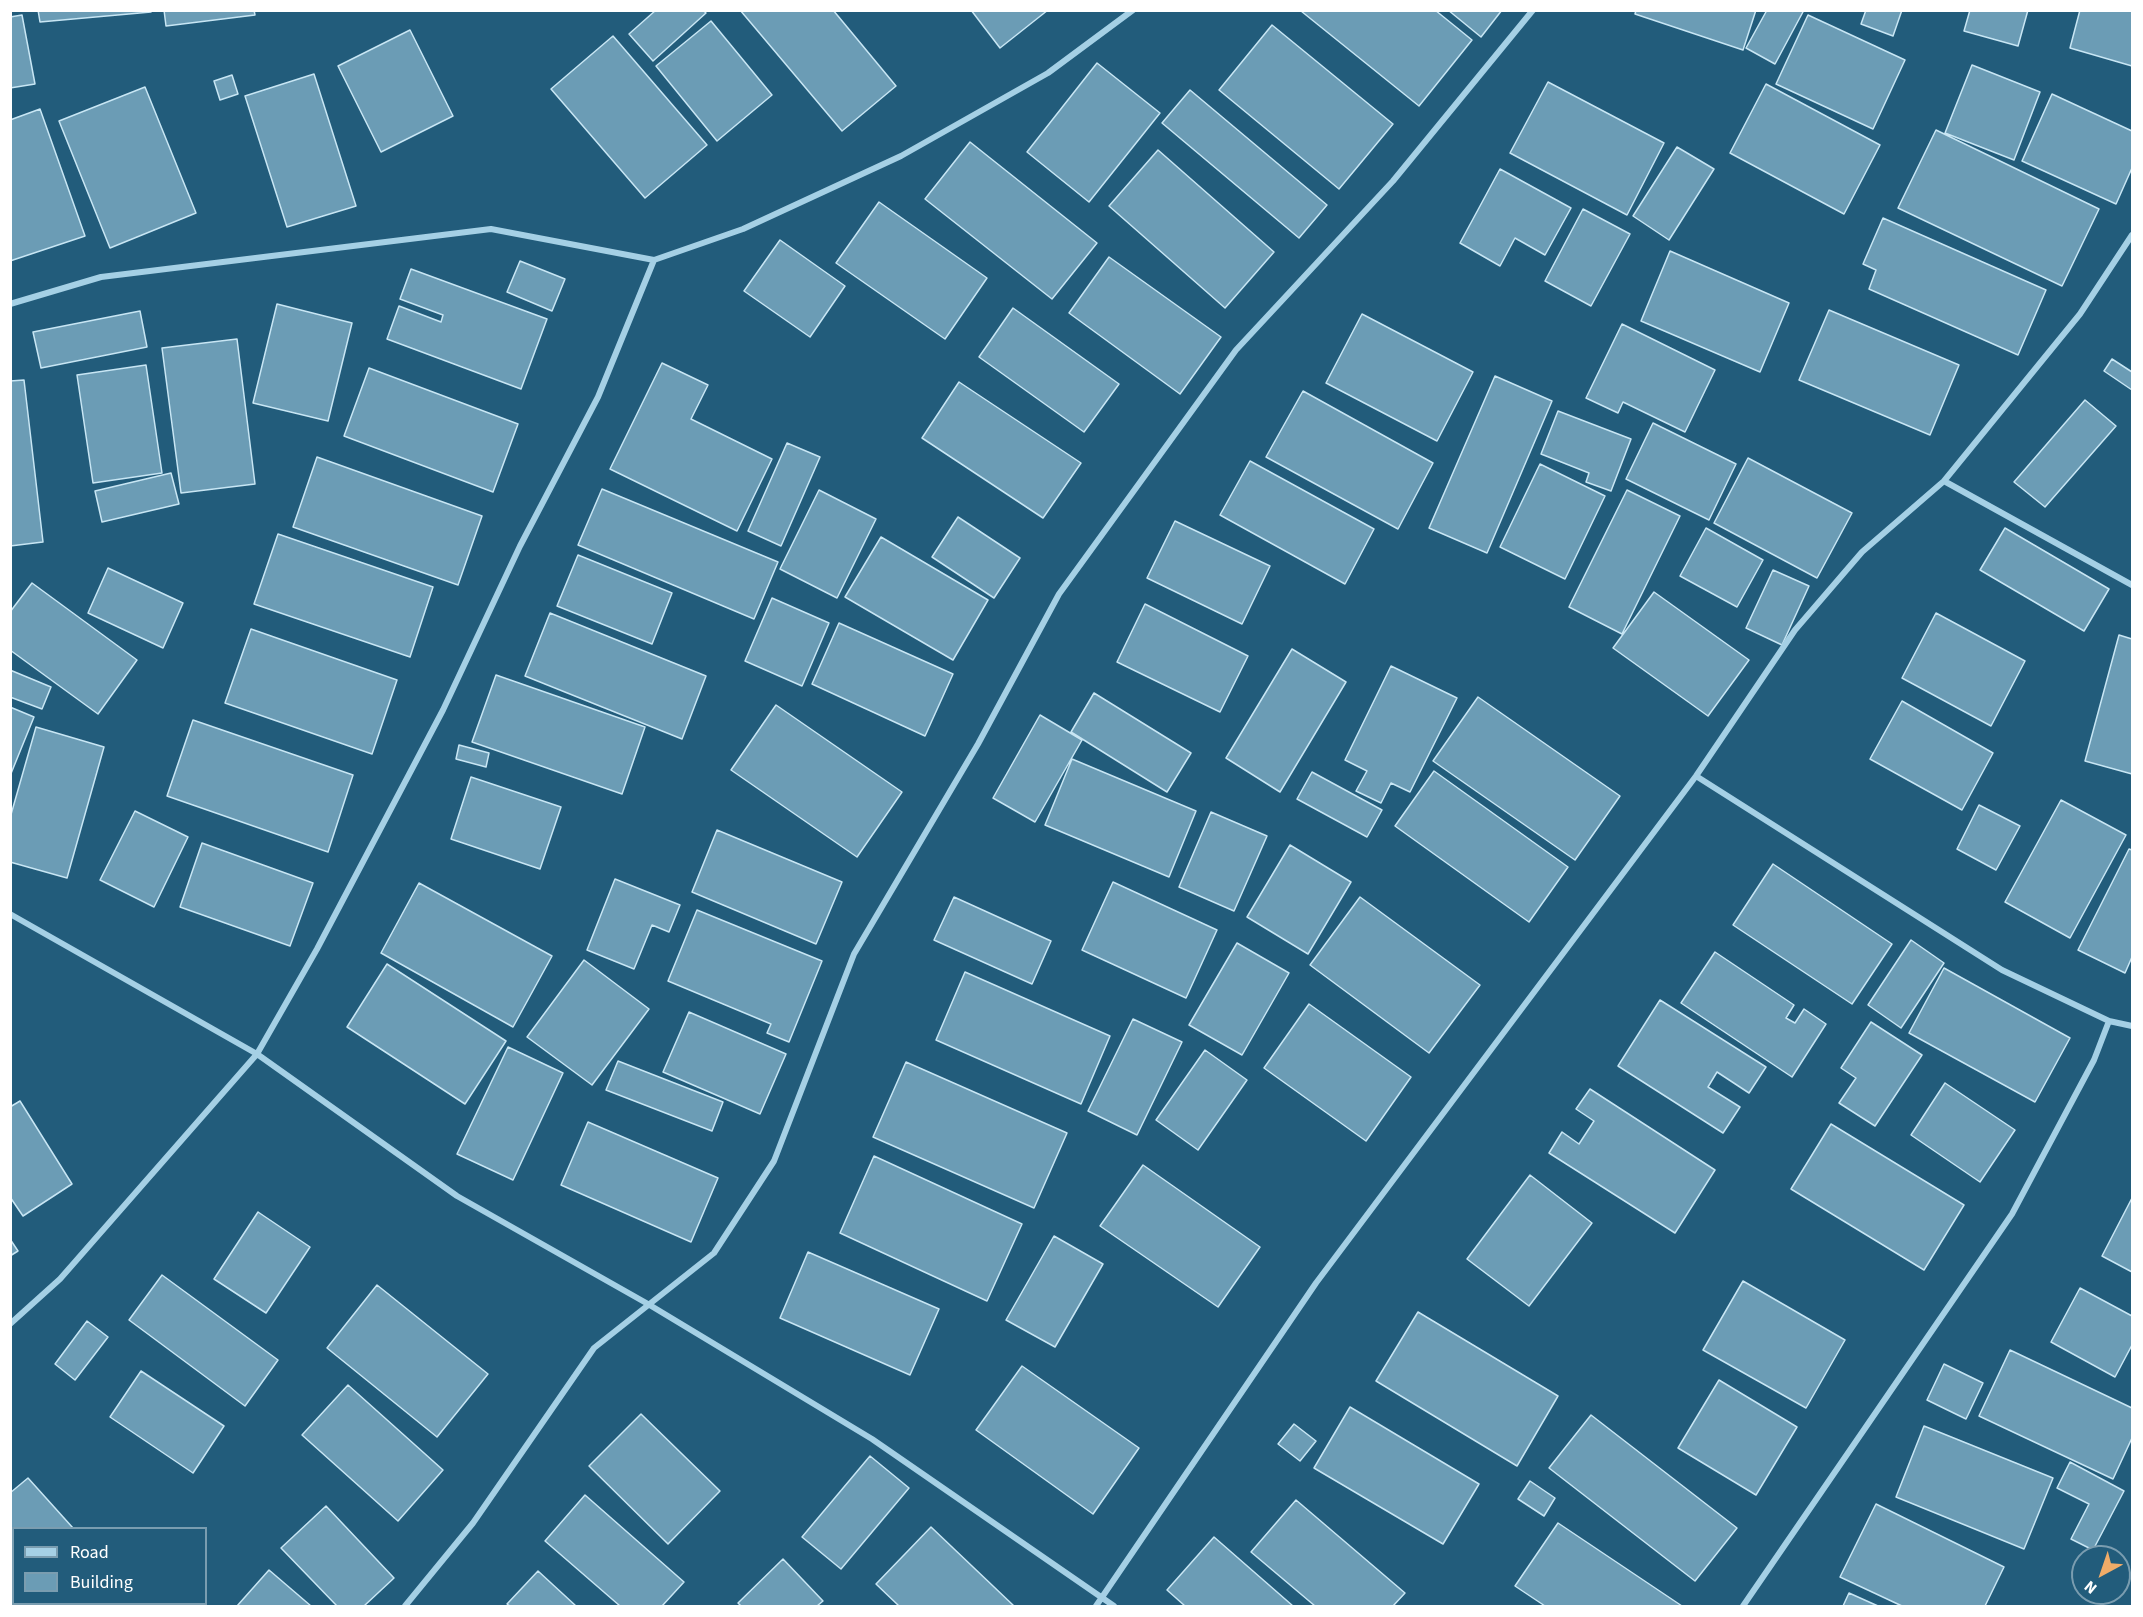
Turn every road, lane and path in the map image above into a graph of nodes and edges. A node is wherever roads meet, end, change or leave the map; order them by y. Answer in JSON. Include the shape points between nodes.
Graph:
{"nodes":[{"id":1,"x":1134,"y":10,"type":"edge"},
{"id":2,"x":1533,"y":10,"type":"edge"},
{"id":3,"x":2133,"y":235,"type":"edge"},
{"id":4,"x":654,"y":260,"type":"junction"},
{"id":5,"x":10,"y":304,"type":"edge"},
{"id":6,"x":1944,"y":481,"type":"junction"},
{"id":7,"x":2133,"y":585,"type":"edge"},
{"id":8,"x":1696,"y":776,"type":"junction"},
{"id":9,"x":10,"y":914,"type":"edge"},
{"id":10,"x":2109,"y":1021,"type":"junction"},
{"id":11,"x":2133,"y":1026,"type":"edge"},
{"id":12,"x":257,"y":1054,"type":"junction"},
{"id":13,"x":648,"y":1304,"type":"junction"},
{"id":14,"x":10,"y":1324,"type":"edge"},
{"id":15,"x":1101,"y":1597,"type":"junction"},
{"id":16,"x":405,"y":1606,"type":"edge"},
{"id":17,"x":1096,"y":1606,"type":"edge"},
{"id":18,"x":1114,"y":1606,"type":"edge"},
{"id":19,"x":1743,"y":1606,"type":"edge"}],
"edges":[{"from":1,"to":4,"type":"street","via":[[1048,73],[901,156],[743,229]]},
{"from":2,"to":13,"type":"street","via":[[1393,181],[1236,350],[1059,594],[978,744],[854,954],[774,1161],[714,1253]]},
{"from":3,"to":6,"type":"street","via":[[2080,314]]},
{"from":4,"to":5,"type":"street","via":[[491,229],[101,277]]},
{"from":4,"to":12,"type":"street","via":[[598,397],[520,546],[443,710]]},
{"from":6,"to":7,"type":"street"},
{"from":6,"to":8,"type":"street","via":[[1862,552],[1803,621]]},
{"from":8,"to":10,"type":"street","via":[[2002,970]]},
{"from":8,"to":15,"type":"street","via":[[1316,1283]]},
{"from":9,"to":12,"type":"street"},
{"from":10,"to":11,"type":"street"},
{"from":10,"to":19,"type":"street","via":[[2094,1060],[2012,1214]]},
{"from":12,"to":13,"type":"street","via":[[458,1196]]},
{"from":12,"to":14,"type":"street","via":[[60,1279]]},
{"from":13,"to":15,"type":"street","via":[[872,1439]]},
{"from":13,"to":16,"type":"street","via":[[594,1348],[473,1523]]},
{"from":15,"to":17,"type":"street"},
{"from":15,"to":18,"type":"street"}]}
